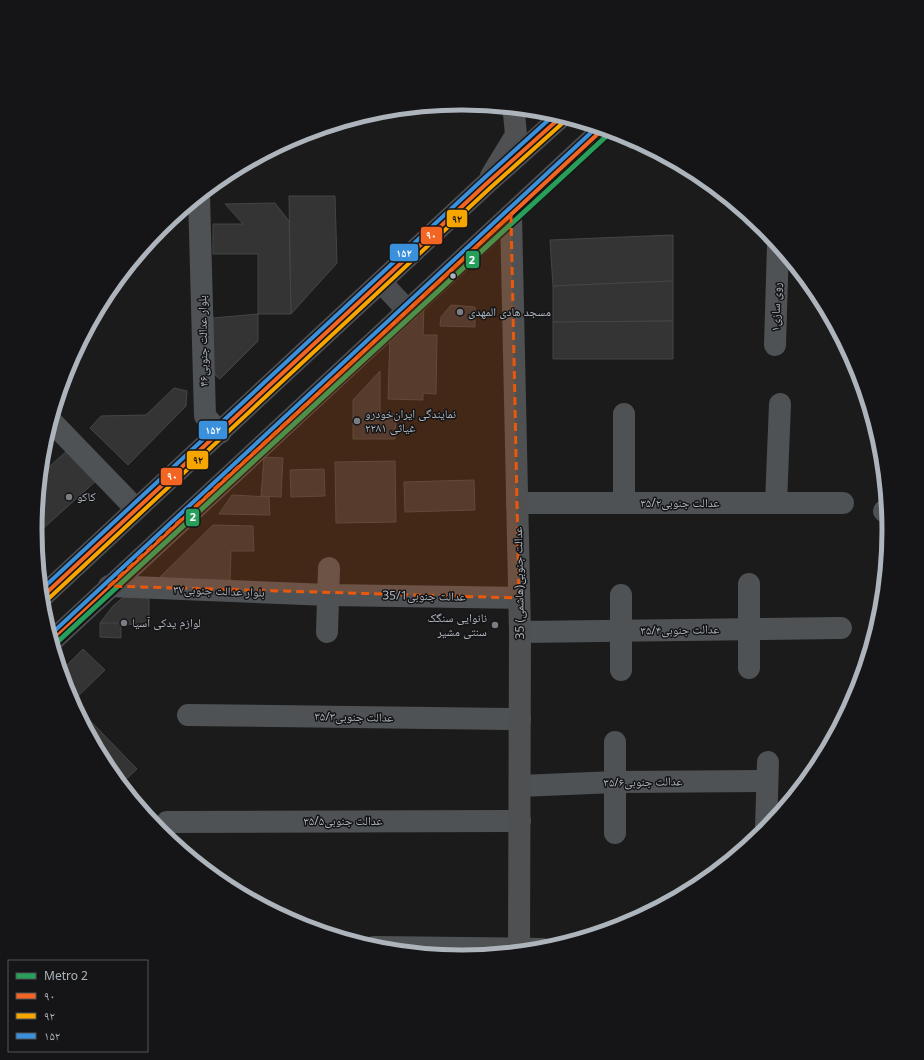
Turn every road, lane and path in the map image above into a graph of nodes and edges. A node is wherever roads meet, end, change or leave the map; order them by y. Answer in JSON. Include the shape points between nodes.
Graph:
{"nodes":[{"id":1,"x":514,"y":114,"type":"edge"},
{"id":2,"x":557,"y":121,"type":"edge"},
{"id":3,"x":599,"y":133,"type":"edge"},
{"id":4,"x":485,"y":185,"type":"junction"},
{"id":5,"x":199,"y":203,"type":"edge"},
{"id":6,"x":511,"y":215,"type":"junction"},
{"id":7,"x":778,"y":253,"type":"edge"},
{"id":8,"x":382,"y":283,"type":"junction"},
{"id":9,"x":408,"y":311,"type":"junction"},
{"id":10,"x":775,"y":345,"type":"dead end"},
{"id":11,"x":780,"y":404,"type":"dead end"},
{"id":12,"x":624,"y":414,"type":"dead end"},
{"id":13,"x":55,"y":425,"type":"edge"},
{"id":14,"x":220,"y":433,"type":"junction"},
{"id":15,"x":518,"y":503,"type":"junction"},
{"id":16,"x":624,"y":503,"type":"junction"},
{"id":17,"x":776,"y":503,"type":"junction"},
{"id":18,"x":843,"y":503,"type":"dead end"},
{"id":19,"x":136,"y":509,"type":"junction"},
{"id":20,"x":329,"y":568,"type":"dead end"},
{"id":21,"x":749,"y":584,"type":"dead end"},
{"id":22,"x":109,"y":586,"type":"junction"},
{"id":23,"x":47,"y":592,"type":"edge"},
{"id":24,"x":329,"y":595,"type":"junction"},
{"id":25,"x":621,"y":595,"type":"dead end"},
{"id":26,"x":519,"y":598,"type":"junction"},
{"id":27,"x":841,"y":628,"type":"dead end"},
{"id":28,"x":749,"y":629,"type":"junction"},
{"id":29,"x":621,"y":631,"type":"junction"},
{"id":30,"x":327,"y":632,"type":"dead end"},
{"id":31,"x":520,"y":632,"type":"junction"},
{"id":32,"x":56,"y":637,"type":"edge"},
{"id":33,"x":749,"y":668,"type":"dead end"},
{"id":34,"x":621,"y":670,"type":"dead end"},
{"id":35,"x":188,"y":715,"type":"dead end"},
{"id":36,"x":520,"y":719,"type":"junction"},
{"id":37,"x":614,"y":742,"type":"dead end"},
{"id":38,"x":615,"y":782,"type":"junction"},
{"id":39,"x":520,"y":786,"type":"junction"},
{"id":40,"x":766,"y":819,"type":"edge"},
{"id":41,"x":520,"y":821,"type":"junction"},
{"id":42,"x":167,"y":822,"type":"dead end"},
{"id":43,"x":615,"y":833,"type":"dead end"},
{"id":44,"x":519,"y":946,"type":"edge"},
{"id":45,"x":426,"y":948,"type":"edge"},
{"id":46,"x":482,"y":949,"type":"edge"}],
"edges":[{"from":1,"to":4,"type":"street","via":[[516,135]]},
{"from":2,"to":4,"type":"main road"},
{"from":3,"to":6,"type":"main road"},
{"from":4,"to":8,"type":"main road"},
{"from":5,"to":14,"type":"street","name":"بلوار عدالت جنوبی۴۶","via":[[205,416]]},
{"from":6,"to":9,"type":"main road"},
{"from":6,"to":15,"type":"street","name":"35 عدالت جنوبی(هاشمی)"},
{"from":7,"to":10,"type":"street","name":"روی سازی۱"},
{"from":8,"to":9,"type":"main road"},
{"from":8,"to":14,"type":"main road"},
{"from":9,"to":22,"type":"main road"},
{"from":11,"to":17,"type":"street"},
{"from":12,"to":16,"type":"street"},
{"from":13,"to":19,"type":"street"},
{"from":14,"to":19,"type":"main road"},
{"from":15,"to":16,"type":"street","name":"عدالت جنوبی۳۵/۲"},
{"from":15,"to":26,"type":"street","name":"35 عدالت جنوبی(هاشمی)"},
{"from":16,"to":17,"type":"street","name":"عدالت جنوبی۳۵/۲"},
{"from":17,"to":18,"type":"street","name":"عدالت جنوبی۳۵/۲"},
{"from":19,"to":23,"type":"main road"},
{"from":20,"to":24,"type":"street"},
{"from":21,"to":28,"type":"street"},
{"from":22,"to":24,"type":"street","name":"بلوار عدالت جنوبی۳۷"},
{"from":22,"to":32,"type":"main road"},
{"from":24,"to":26,"type":"street","name":"35/1عدالت جنوبی"},
{"from":24,"to":30,"type":"street"},
{"from":25,"to":29,"type":"street"},
{"from":26,"to":31,"type":"street","name":"35 عدالت جنوبی(هاشمی)"},
{"from":27,"to":28,"type":"street","name":"عدالت جنوبی۳۵/۴"},
{"from":28,"to":29,"type":"street","name":"عدالت جنوبی۳۵/۴"},
{"from":28,"to":33,"type":"street"},
{"from":29,"to":31,"type":"street","name":"عدالت جنوبی۳۵/۴"},
{"from":29,"to":34,"type":"street"},
{"from":31,"to":36,"type":"street","name":"35 عدالت جنوبی(هاشمی)"},
{"from":35,"to":36,"type":"street","name":"عدالت جنوبی۳۵/۳"},
{"from":36,"to":39,"type":"street","name":"35 عدالت جنوبی(هاشمی)"},
{"from":37,"to":38,"type":"street"},
{"from":38,"to":39,"type":"street","name":"عدالت جنوبی۳۵/۶"},
{"from":38,"to":40,"type":"street","name":"عدالت جنوبی۳۵/۶","via":[[767,772]]},
{"from":38,"to":43,"type":"street"},
{"from":39,"to":41,"type":"street","name":"35 عدالت جنوبی(هاشمی)"},
{"from":41,"to":42,"type":"street","name":"عدالت جنوبی۳۵/۵"},
{"from":41,"to":44,"type":"street","name":"35 عدالت جنوبی(هاشمی)"},
{"from":45,"to":46,"type":"street"}]}
